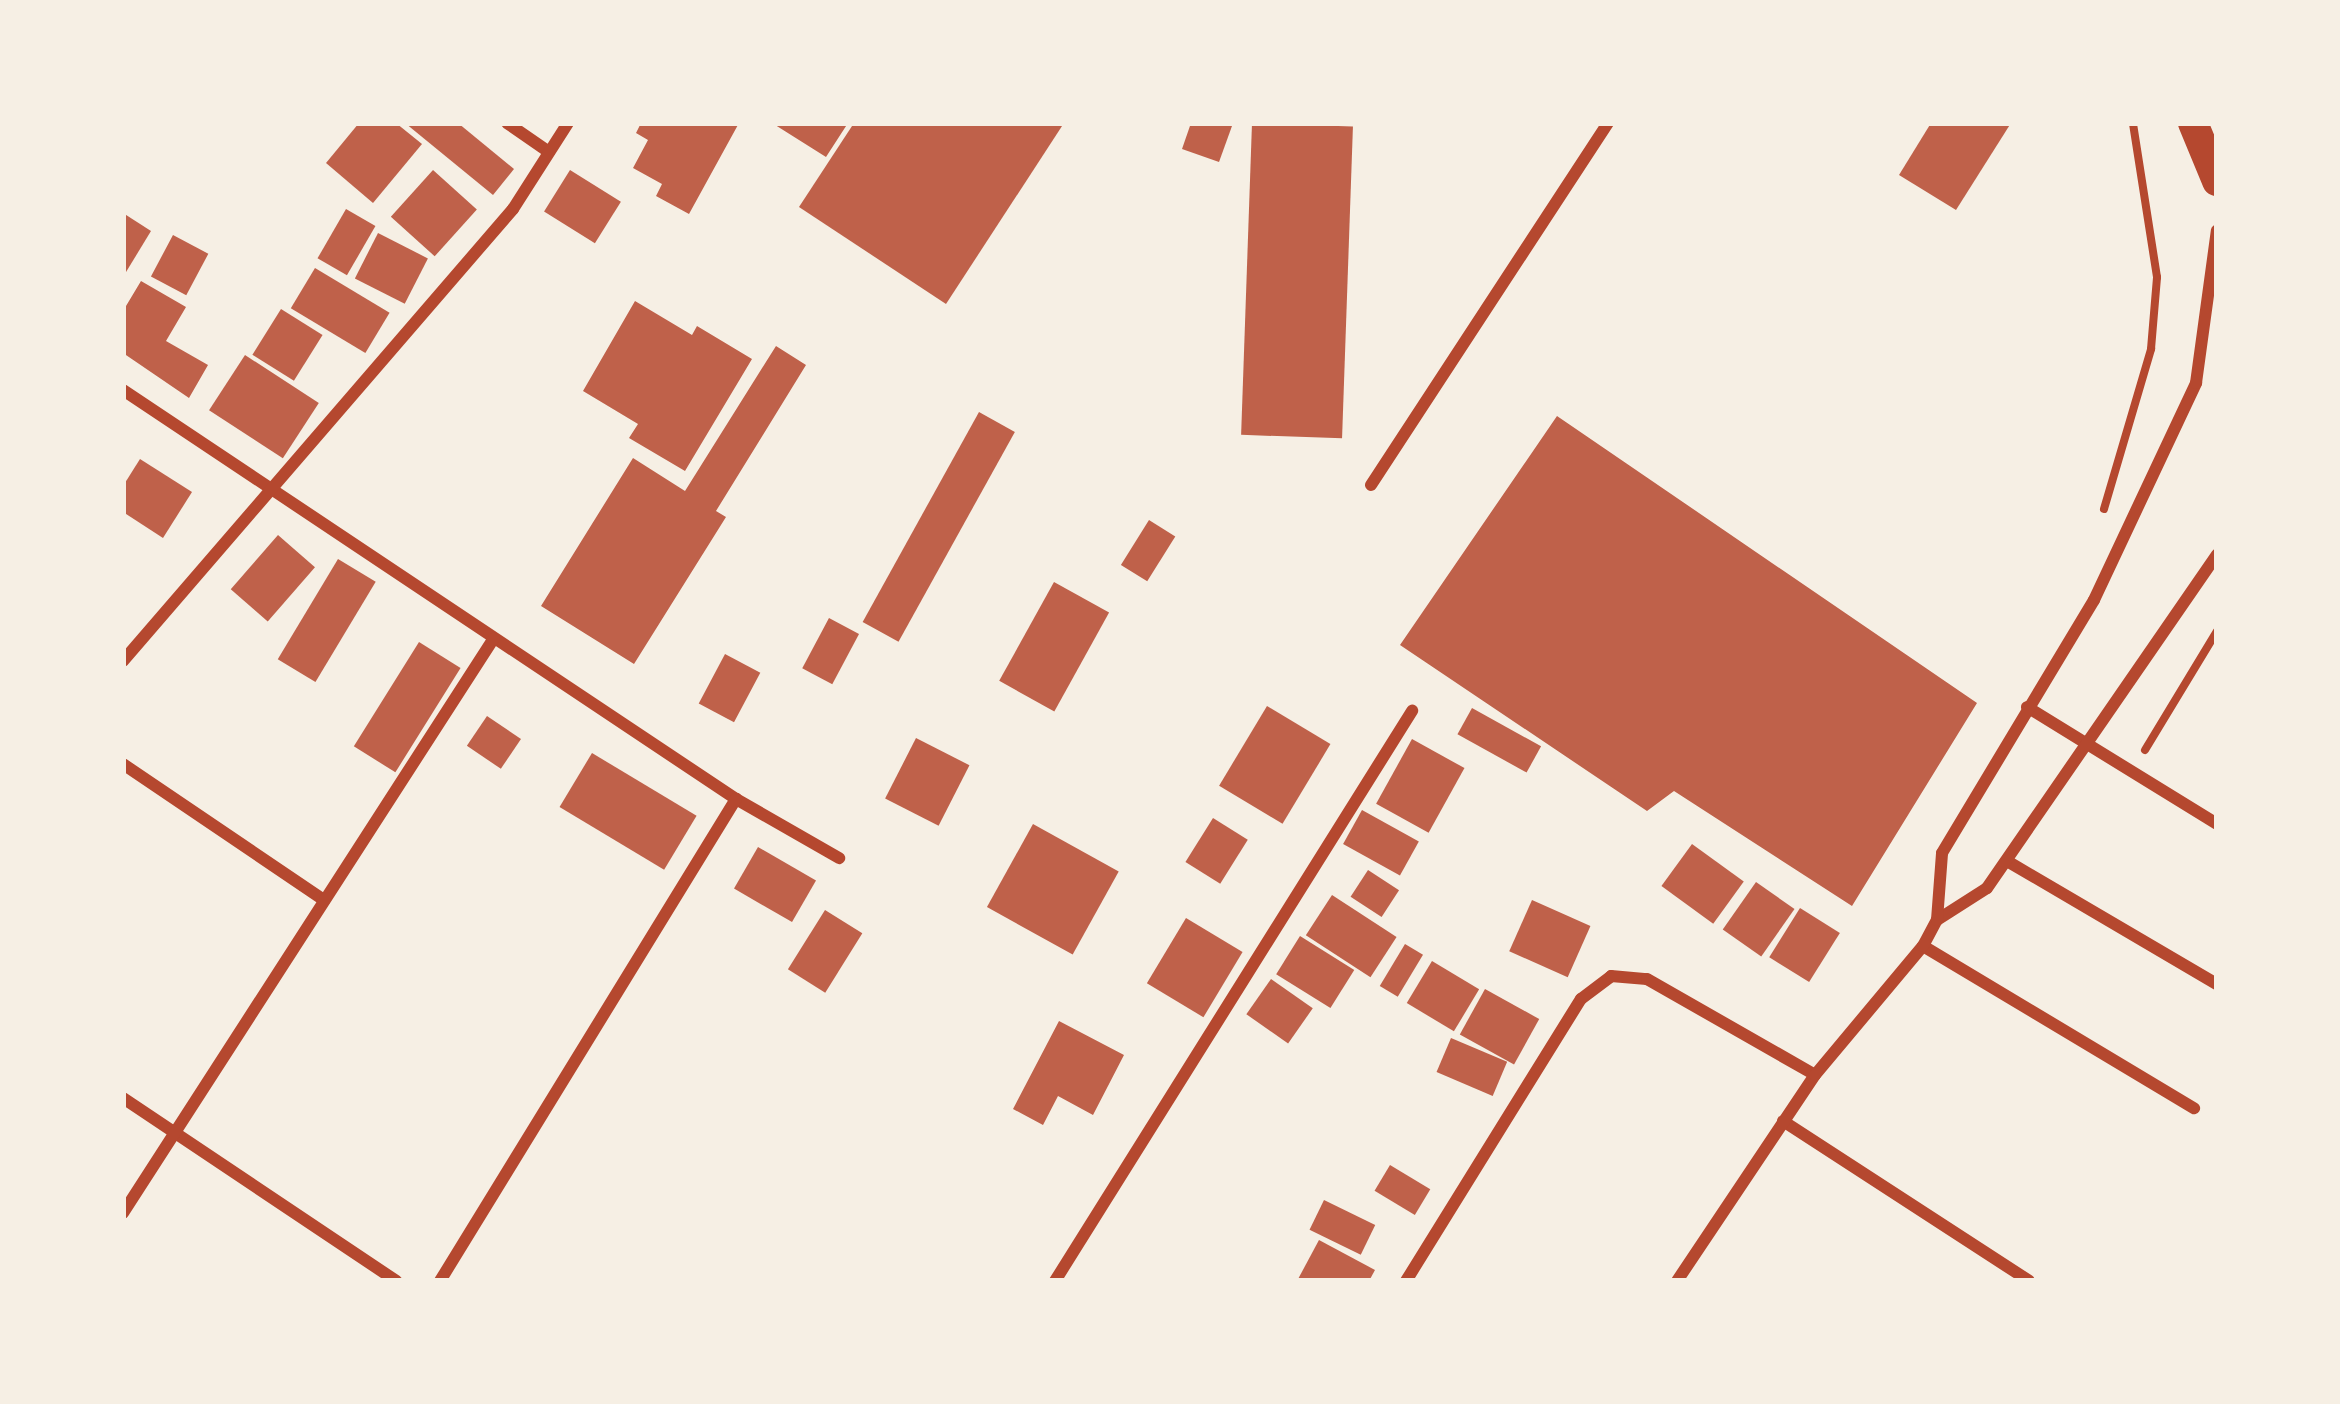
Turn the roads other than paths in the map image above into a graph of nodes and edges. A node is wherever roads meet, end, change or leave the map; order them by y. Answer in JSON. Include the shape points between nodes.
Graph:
{"nodes":[{"id":1,"x":507,"y":123,"type":"edge"},
{"id":2,"x":568,"y":123,"type":"edge"},
{"id":3,"x":1607,"y":123,"type":"edge"},
{"id":4,"x":2192,"y":123,"type":"edge"},
{"id":5,"x":549,"y":152,"type":"junction"},
{"id":6,"x":2217,"y":181,"type":"edge"},
{"id":7,"x":2217,"y":230,"type":"edge"},
{"id":8,"x":123,"y":390,"type":"edge"},
{"id":9,"x":1371,"y":485,"type":"dead end"},
{"id":10,"x":274,"y":486,"type":"junction"},
{"id":11,"x":2217,"y":555,"type":"edge"},
{"id":12,"x":494,"y":638,"type":"junction"},
{"id":13,"x":123,"y":661,"type":"edge"},
{"id":14,"x":2027,"y":706,"type":"junction"},
{"id":15,"x":1412,"y":711,"type":"dead end"},
{"id":16,"x":2086,"y":746,"type":"junction"},
{"id":17,"x":123,"y":764,"type":"edge"},
{"id":18,"x":736,"y":799,"type":"junction"},
{"id":19,"x":2217,"y":824,"type":"edge"},
{"id":20,"x":839,"y":858,"type":"dead end"},
{"id":21,"x":2007,"y":861,"type":"junction"},
{"id":22,"x":324,"y":899,"type":"junction"},
{"id":23,"x":1937,"y":920,"type":"junction"},
{"id":24,"x":1923,"y":946,"type":"junction"},
{"id":25,"x":2217,"y":984,"type":"edge"},
{"id":26,"x":1815,"y":1075,"type":"junction"},
{"id":27,"x":123,"y":1098,"type":"edge"},
{"id":28,"x":2194,"y":1108,"type":"dead end"},
{"id":29,"x":1783,"y":1121,"type":"junction"},
{"id":30,"x":177,"y":1130,"type":"junction"},
{"id":31,"x":123,"y":1213,"type":"edge"},
{"id":32,"x":396,"y":1281,"type":"edge"},
{"id":33,"x":440,"y":1281,"type":"edge"},
{"id":34,"x":1055,"y":1281,"type":"edge"},
{"id":35,"x":1406,"y":1281,"type":"edge"},
{"id":36,"x":1677,"y":1281,"type":"edge"},
{"id":37,"x":2029,"y":1281,"type":"edge"}],
"edges":[{"from":1,"to":5,"type":"street"},
{"from":2,"to":5,"type":"street"},
{"from":3,"to":9,"type":"street"},
{"from":4,"to":6,"type":"highway"},
{"from":5,"to":10,"type":"street","via":[[513,209]]},
{"from":7,"to":14,"type":"street","via":[[2196,383],[2094,600]]},
{"from":8,"to":10,"type":"street"},
{"from":10,"to":12,"type":"street"},
{"from":10,"to":13,"type":"street"},
{"from":11,"to":16,"type":"street"},
{"from":12,"to":18,"type":"street"},
{"from":12,"to":22,"type":"street"},
{"from":14,"to":16,"type":"street"},
{"from":14,"to":23,"type":"street","via":[[1942,853]]},
{"from":15,"to":34,"type":"street"},
{"from":16,"to":19,"type":"street"},
{"from":16,"to":21,"type":"street"},
{"from":17,"to":22,"type":"street"},
{"from":18,"to":20,"type":"street"},
{"from":18,"to":33,"type":"street"},
{"from":21,"to":23,"type":"street","via":[[1988,888]]},
{"from":21,"to":25,"type":"street"},
{"from":22,"to":30,"type":"street"},
{"from":23,"to":24,"type":"street"},
{"from":24,"to":26,"type":"street"},
{"from":24,"to":28,"type":"street"},
{"from":26,"to":29,"type":"street"},
{"from":26,"to":35,"type":"street","via":[[1647,979],[1611,976],[1581,999]]},
{"from":27,"to":30,"type":"street"},
{"from":29,"to":36,"type":"street"},
{"from":29,"to":37,"type":"street"},
{"from":30,"to":31,"type":"street"},
{"from":30,"to":32,"type":"street"}]}
